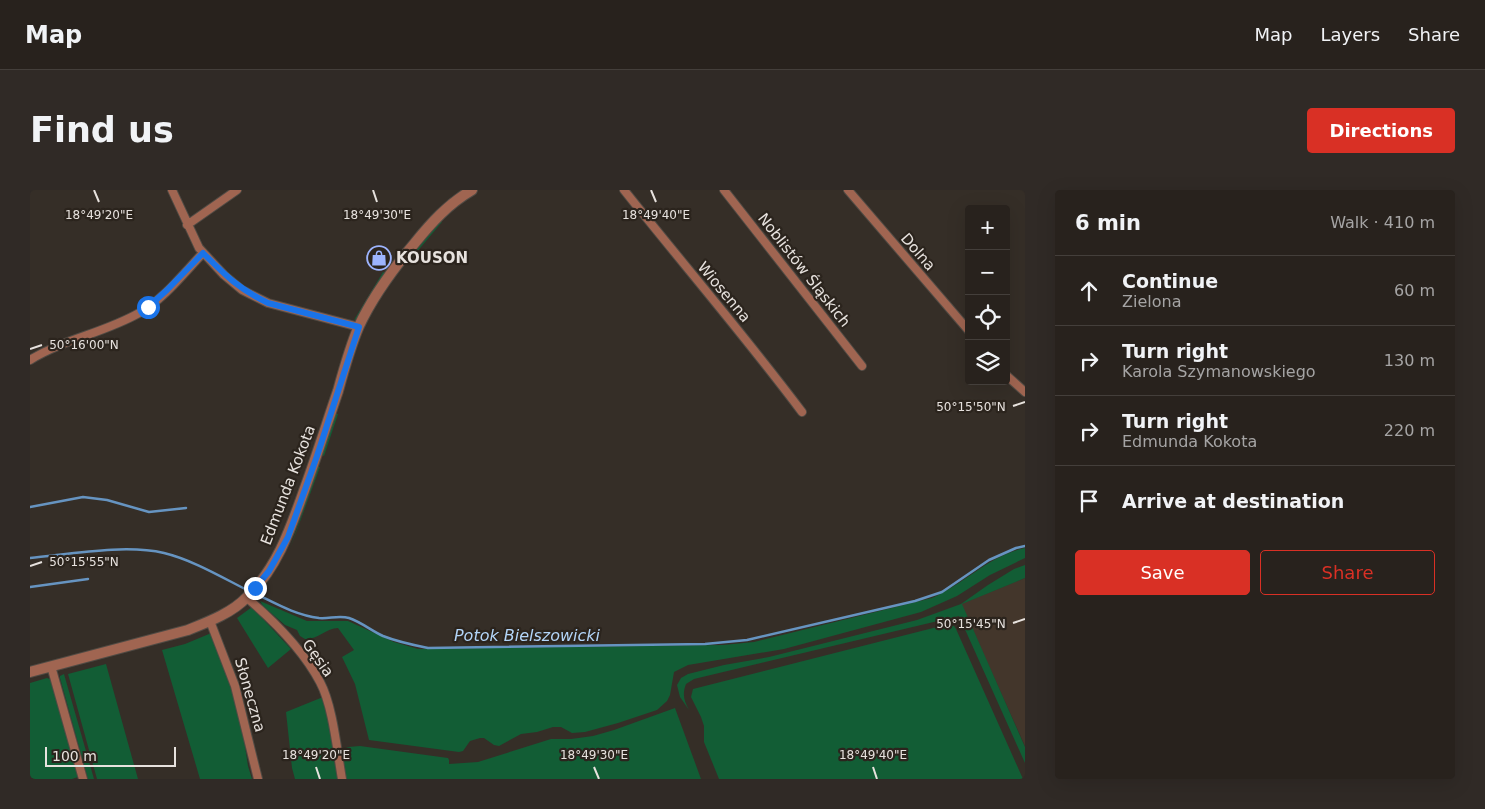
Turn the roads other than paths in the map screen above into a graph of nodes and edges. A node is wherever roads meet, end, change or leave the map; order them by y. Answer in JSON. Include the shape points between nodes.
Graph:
{"nodes":[{"id":1,"x":172,"y":190,"type":"edge"},
{"id":2,"x":237,"y":190,"type":"edge"},
{"id":3,"x":472,"y":190,"type":"edge"},
{"id":4,"x":624,"y":190,"type":"edge"},
{"id":5,"x":724,"y":190,"type":"edge"},
{"id":6,"x":848,"y":190,"type":"edge"},
{"id":7,"x":188,"y":225,"type":"junction"},
{"id":8,"x":203,"y":253,"type":"junction"},
{"id":9,"x":965,"y":326,"type":"edge"},
{"id":10,"x":359,"y":327,"type":"junction"},
{"id":11,"x":30,"y":360,"type":"edge"},
{"id":12,"x":862,"y":366,"type":"dead end"},
{"id":13,"x":1010,"y":379,"type":"edge"},
{"id":14,"x":1025,"y":392,"type":"edge"},
{"id":15,"x":802,"y":412,"type":"dead end"},
{"id":16,"x":250,"y":594,"type":"junction"},
{"id":17,"x":210,"y":621,"type":"junction"},
{"id":18,"x":51,"y":666,"type":"junction"},
{"id":19,"x":30,"y":672,"type":"edge"},
{"id":20,"x":83,"y":779,"type":"edge"},
{"id":21,"x":258,"y":779,"type":"edge"},
{"id":22,"x":342,"y":779,"type":"edge"}],
"edges":[{"from":1,"to":7,"type":"street"},
{"from":2,"to":7,"type":"street"},
{"from":3,"to":10,"type":"street","name":"Edmunda Kokota","via":[[442,212],[413,245],[385,282]]},
{"from":4,"to":15,"type":"street","name":"Wiosenna"},
{"from":5,"to":12,"type":"street","name":"Noblistów Śląskich"},
{"from":6,"to":9,"type":"street","name":"Dolna"},
{"from":7,"to":8,"type":"street"},
{"from":8,"to":10,"type":"street","via":[[236,285],[255,297]]},
{"from":8,"to":11,"type":"street","via":[[139,313]]},
{"from":10,"to":16,"type":"street","name":"Edmunda Kokota","via":[[288,537],[269,571]]},
{"from":13,"to":14,"type":"street"},
{"from":16,"to":17,"type":"street","name":"Edmunda Kokota"},
{"from":16,"to":22,"type":"street","name":"Gęsia","via":[[302,655],[320,682],[336,736]]},
{"from":17,"to":18,"type":"street","name":"Edmunda Kokota","via":[[188,630]]},
{"from":17,"to":21,"type":"street","name":"Słoneczna","via":[[235,686]]},
{"from":18,"to":19,"type":"street","name":"Edmunda Kokota"},
{"from":18,"to":20,"type":"street"}]}
